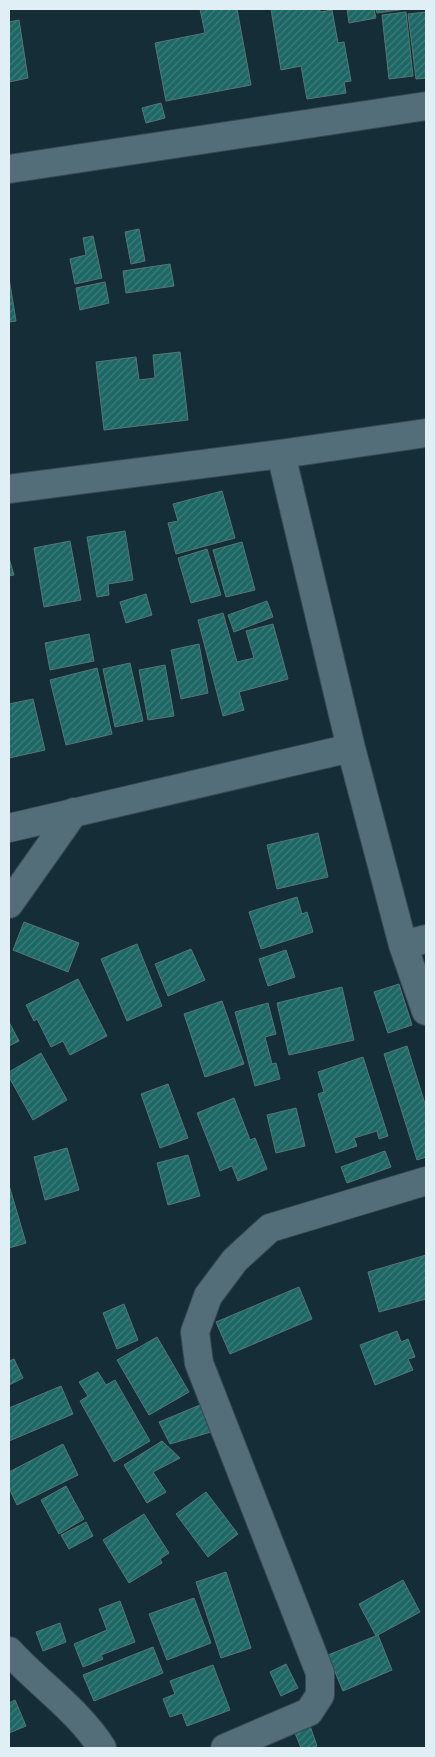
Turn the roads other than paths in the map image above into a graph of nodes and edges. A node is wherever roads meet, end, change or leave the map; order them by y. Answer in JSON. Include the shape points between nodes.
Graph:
{"nodes":[{"id":1,"x":426,"y":106,"type":"edge"},
{"id":2,"x":9,"y":169,"type":"edge"},
{"id":3,"x":426,"y":433,"type":"edge"},
{"id":4,"x":281,"y":454,"type":"junction"},
{"id":5,"x":9,"y":489,"type":"edge"},
{"id":6,"x":351,"y":748,"type":"junction"},
{"id":7,"x":74,"y":812,"type":"junction"},
{"id":8,"x":9,"y":828,"type":"edge"},
{"id":9,"x":9,"y":904,"type":"edge"},
{"id":10,"x":415,"y":942,"type":"edge"},
{"id":11,"x":426,"y":1011,"type":"edge"},
{"id":12,"x":426,"y":1181,"type":"edge"},
{"id":13,"x":9,"y":1651,"type":"edge"},
{"id":14,"x":102,"y":1748,"type":"edge"},
{"id":15,"x":225,"y":1748,"type":"edge"}],
"edges":[{"from":1,"to":2,"type":"street"},
{"from":3,"to":4,"type":"street"},
{"from":4,"to":5,"type":"street"},
{"from":4,"to":6,"type":"street"},
{"from":6,"to":7,"type":"street"},
{"from":6,"to":10,"type":"street"},
{"from":7,"to":8,"type":"street"},
{"from":7,"to":9,"type":"street"},
{"from":10,"to":11,"type":"street"},
{"from":12,"to":15,"type":"street","via":[[270,1228],[234,1260],[213,1289],[195,1332],[199,1362],[320,1673],[320,1695],[310,1712]]},
{"from":13,"to":14,"type":"street","via":[[91,1731]]}]}
